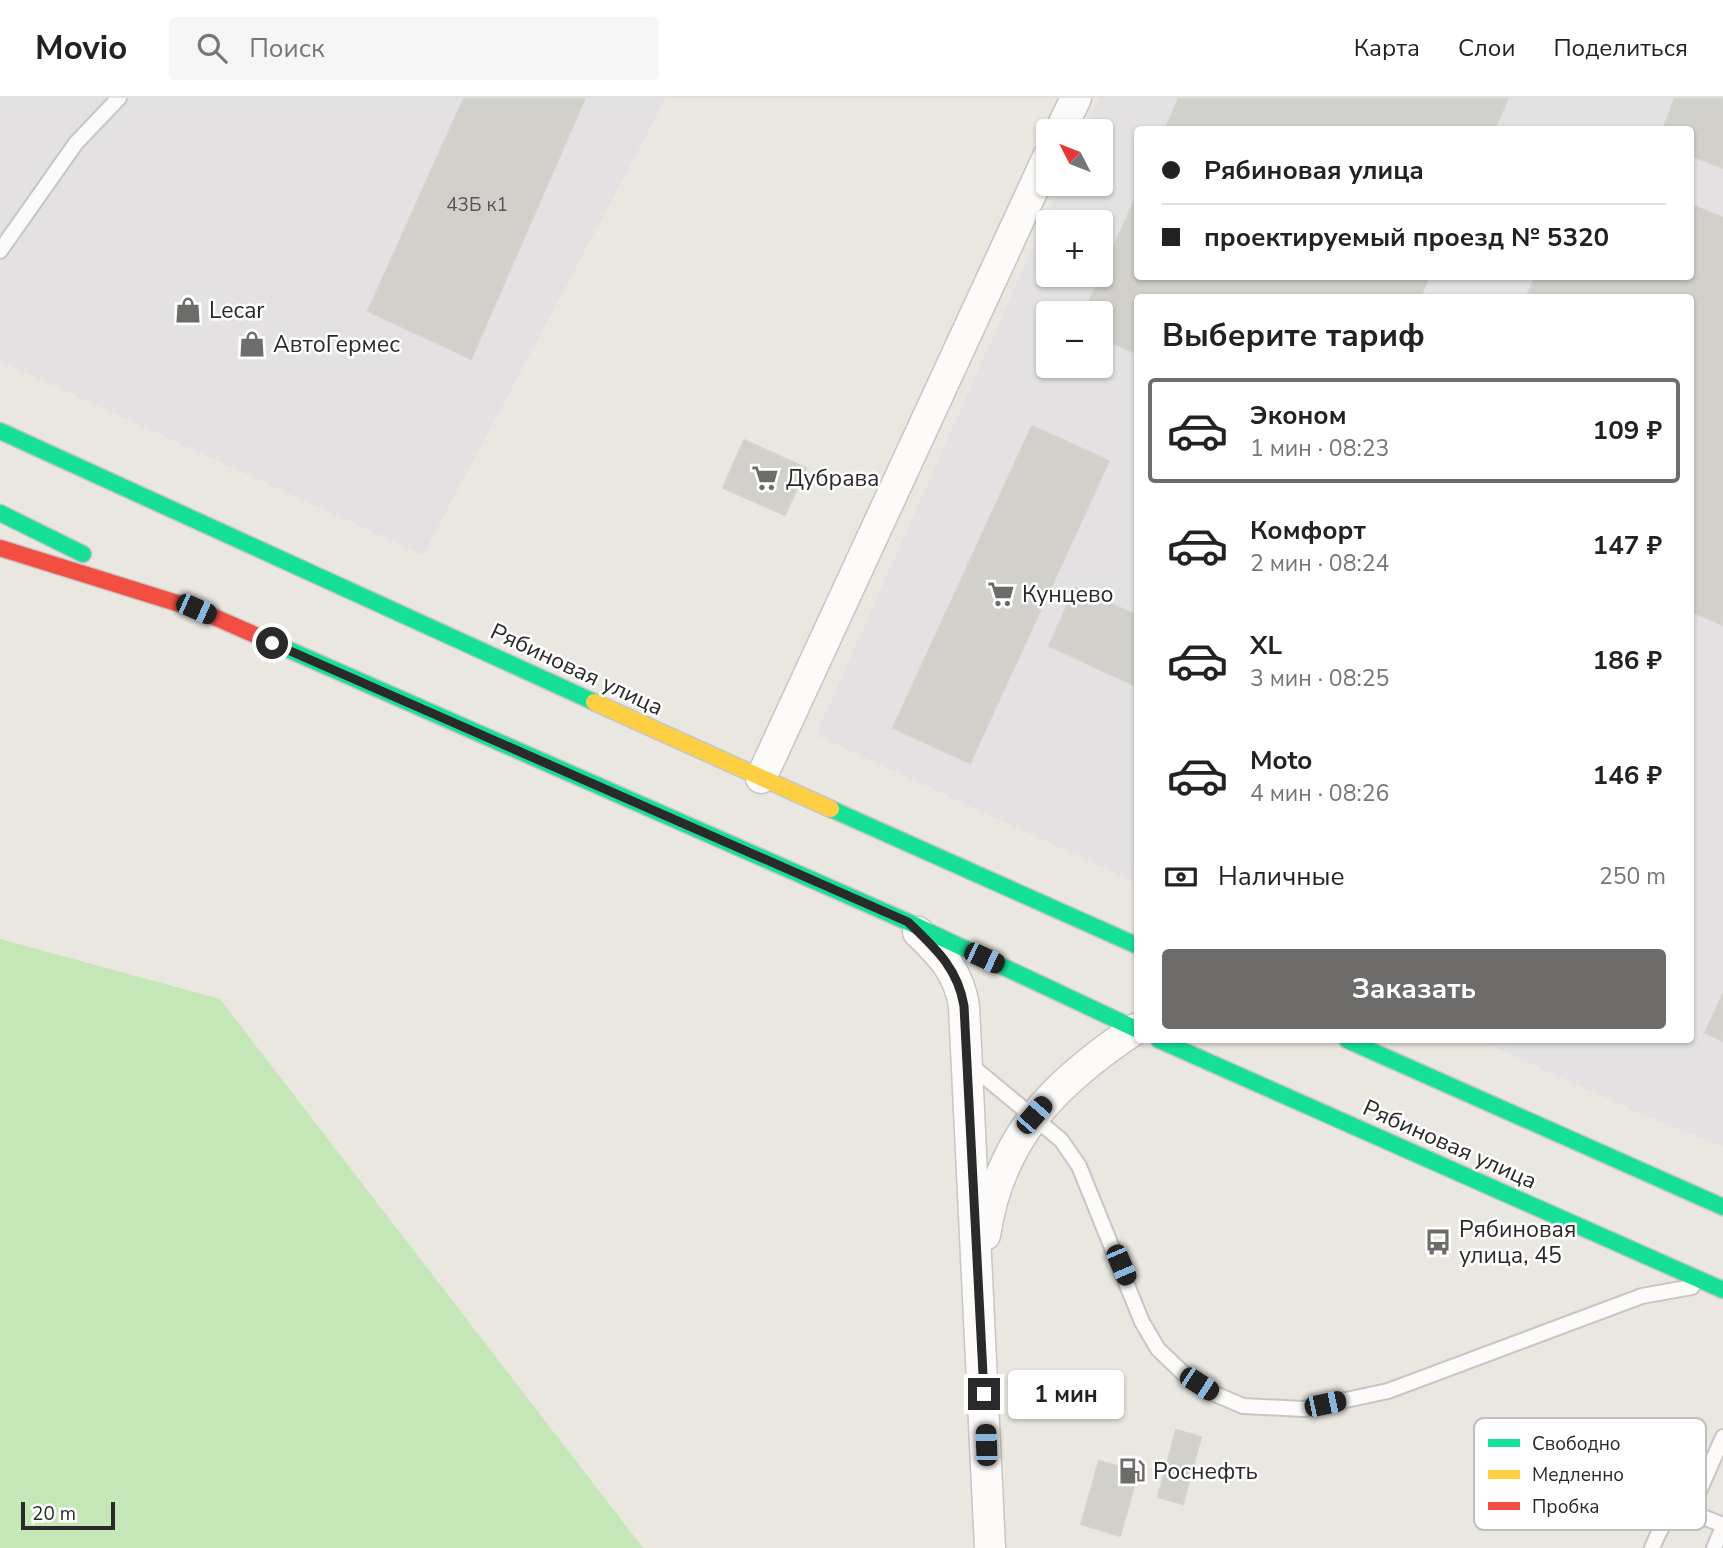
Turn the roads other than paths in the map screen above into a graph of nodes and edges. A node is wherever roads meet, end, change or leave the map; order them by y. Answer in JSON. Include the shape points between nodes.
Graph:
{"nodes":[{"id":1,"x":119,"y":98,"type":"edge"},
{"id":2,"x":1076,"y":98,"type":"edge"},
{"id":3,"x":1066,"y":119,"type":"edge"},
{"id":4,"x":1036,"y":183,"type":"edge"},
{"id":5,"x":0,"y":251,"type":"edge"},
{"id":6,"x":0,"y":431,"type":"edge"},
{"id":7,"x":0,"y":513,"type":"edge"},
{"id":8,"x":0,"y":548,"type":"edge"},
{"id":9,"x":196,"y":609,"type":"junction"},
{"id":10,"x":761,"y":778,"type":"junction"},
{"id":11,"x":908,"y":922,"type":"junction"},
{"id":12,"x":1134,"y":944,"type":"edge"},
{"id":13,"x":1134,"y":1028,"type":"edge"},
{"id":14,"x":1134,"y":1038,"type":"edge"},
{"id":15,"x":1167,"y":1043,"type":"edge"},
{"id":16,"x":1354,"y":1043,"type":"edge"},
{"id":17,"x":967,"y":1062,"type":"junction"},
{"id":18,"x":1034,"y":1115,"type":"junction"},
{"id":19,"x":1723,"y":1207,"type":"edge"},
{"id":20,"x":1720,"y":1288,"type":"edge"},
{"id":21,"x":979,"y":1291,"type":"junction"},
{"id":22,"x":1723,"y":1437,"type":"edge"},
{"id":23,"x":1706,"y":1476,"type":"edge"},
{"id":24,"x":1706,"y":1519,"type":"edge"},
{"id":25,"x":1723,"y":1526,"type":"edge"},
{"id":26,"x":1661,"y":1530,"type":"edge"},
{"id":27,"x":990,"y":1548,"type":"edge"},
{"id":28,"x":1651,"y":1548,"type":"edge"},
{"id":29,"x":1714,"y":1548,"type":"edge"}],
"edges":[{"from":1,"to":5,"type":"lane","via":[[76,143]]},
{"from":2,"to":3,"type":"street"},
{"from":4,"to":10,"type":"street"},
{"from":6,"to":10,"type":"main road","name":"Рябиновая улица"},
{"from":7,"to":9,"type":"main road"},
{"from":8,"to":9,"type":"main road","name":"Рябиновая улица"},
{"from":9,"to":11,"type":"main road","name":"Рябиновая улица"},
{"from":10,"to":12,"type":"main road","name":"Рябиновая улица"},
{"from":11,"to":13,"type":"main road","name":"Рябиновая улица"},
{"from":11,"to":17,"type":"street","via":[[940,952],[958,982]]},
{"from":14,"to":18,"type":"street","via":[[1091,1058]]},
{"from":15,"to":20,"type":"main road","name":"Рябиновая улица"},
{"from":16,"to":19,"type":"main road"},
{"from":17,"to":18,"type":"lane"},
{"from":17,"to":21,"type":"street"},
{"from":18,"to":20,"type":"lane","via":[[1061,1140],[1079,1166],[1142,1322],[1158,1349],[1184,1374],[1243,1406],[1304,1409],[1388,1391],[1642,1296],[1678,1288]]},
{"from":18,"to":21,"type":"street","via":[[992,1205]]},
{"from":21,"to":27,"type":"street"},
{"from":22,"to":23,"type":"lane"},
{"from":24,"to":25,"type":"lane"},
{"from":25,"to":29,"type":"lane"},
{"from":26,"to":28,"type":"lane"}]}
